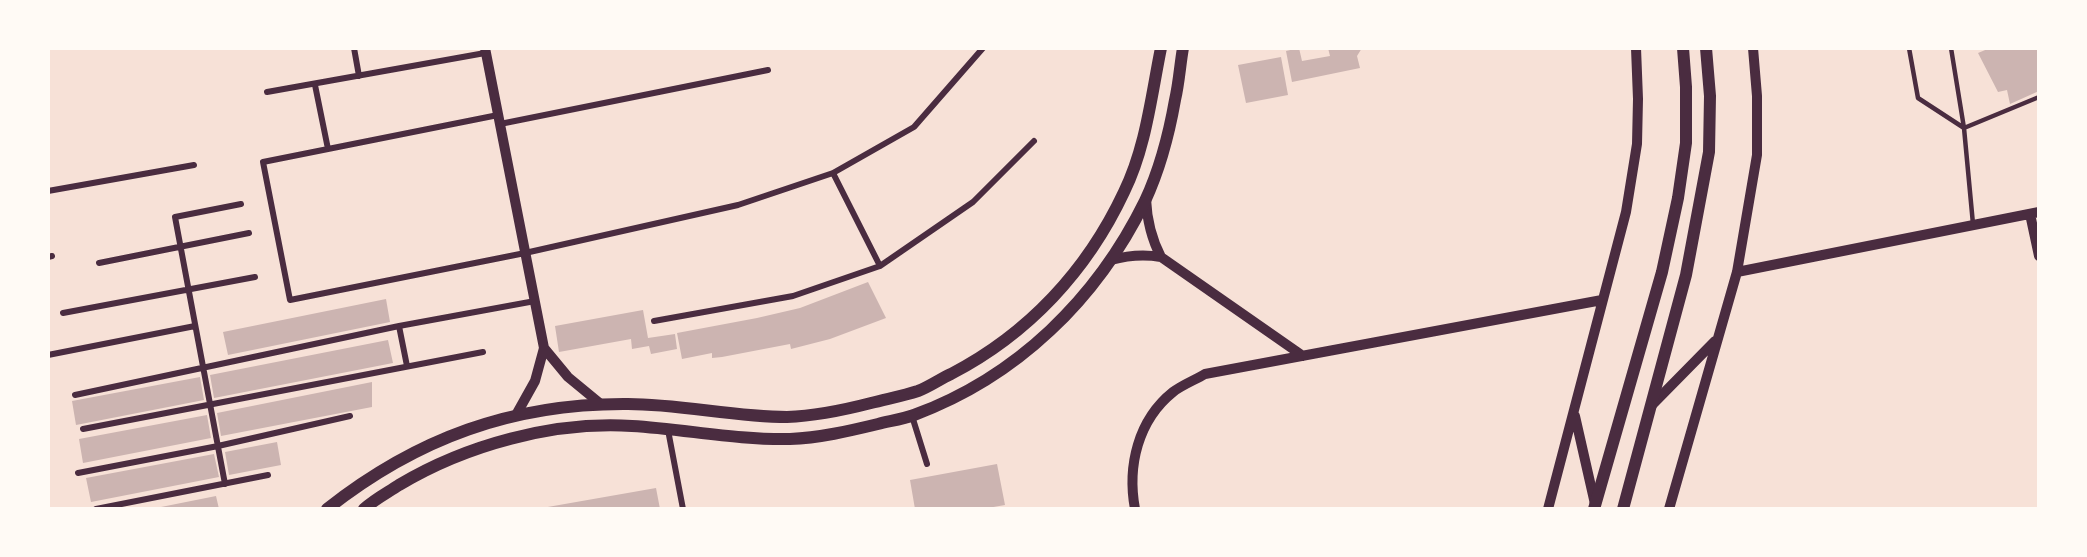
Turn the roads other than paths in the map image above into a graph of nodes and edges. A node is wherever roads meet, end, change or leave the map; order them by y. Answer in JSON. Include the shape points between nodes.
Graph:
{"nodes":[{"id":1,"x":354,"y":48,"type":"edge"},
{"id":2,"x":982,"y":48,"type":"edge"},
{"id":3,"x":1161,"y":48,"type":"edge"},
{"id":4,"x":1183,"y":48,"type":"edge"},
{"id":5,"x":1636,"y":48,"type":"edge"},
{"id":6,"x":1683,"y":48,"type":"edge"},
{"id":7,"x":1706,"y":48,"type":"edge"},
{"id":8,"x":1753,"y":48,"type":"edge"},
{"id":9,"x":1909,"y":48,"type":"edge"},
{"id":10,"x":1952,"y":48,"type":"edge"},
{"id":11,"x":485,"y":50,"type":"edge"},
{"id":12,"x":768,"y":70,"type":"dead end"},
{"id":13,"x":359,"y":76,"type":"junction"},
{"id":14,"x":315,"y":85,"type":"junction"},
{"id":15,"x":267,"y":92,"type":"dead end"},
{"id":16,"x":2039,"y":97,"type":"edge"},
{"id":17,"x":499,"y":119,"type":"junction"},
{"id":18,"x":1964,"y":128,"type":"junction"},
{"id":19,"x":1034,"y":141,"type":"dead end"},
{"id":20,"x":328,"y":149,"type":"junction"},
{"id":21,"x":194,"y":165,"type":"dead end"},
{"id":22,"x":832,"y":173,"type":"junction"},
{"id":23,"x":48,"y":191,"type":"edge"},
{"id":24,"x":1146,"y":199,"type":"junction"},
{"id":25,"x":241,"y":204,"type":"dead end"},
{"id":26,"x":2035,"y":213,"type":"edge"},
{"id":27,"x":1973,"y":225,"type":"junction"},
{"id":28,"x":249,"y":233,"type":"dead end"},
{"id":29,"x":181,"y":247,"type":"junction"},
{"id":30,"x":525,"y":253,"type":"junction"},
{"id":31,"x":2039,"y":256,"type":"edge"},
{"id":32,"x":1161,"y":257,"type":"junction"},
{"id":33,"x":1111,"y":260,"type":"junction"},
{"id":34,"x":99,"y":263,"type":"dead end"},
{"id":35,"x":880,"y":266,"type":"junction"},
{"id":36,"x":1737,"y":272,"type":"junction"},
{"id":37,"x":255,"y":277,"type":"dead end"},
{"id":38,"x":189,"y":290,"type":"junction"},
{"id":39,"x":1602,"y":300,"type":"junction"},
{"id":40,"x":535,"y":301,"type":"junction"},
{"id":41,"x":63,"y":313,"type":"dead end"},
{"id":42,"x":654,"y":321,"type":"dead end"},
{"id":43,"x":195,"y":326,"type":"junction"},
{"id":44,"x":399,"y":326,"type":"junction"},
{"id":45,"x":1717,"y":339,"type":"junction"},
{"id":46,"x":544,"y":348,"type":"junction"},
{"id":47,"x":483,"y":352,"type":"dead end"},
{"id":48,"x":48,"y":355,"type":"edge"},
{"id":49,"x":1303,"y":356,"type":"junction"},
{"id":50,"x":407,"y":366,"type":"junction"},
{"id":51,"x":203,"y":369,"type":"junction"},
{"id":52,"x":938,"y":381,"type":"junction"},
{"id":53,"x":75,"y":395,"type":"dead end"},
{"id":54,"x":892,"y":397,"type":"junction"},
{"id":55,"x":949,"y":399,"type":"junction"},
{"id":56,"x":210,"y":405,"type":"junction"},
{"id":57,"x":602,"y":405,"type":"junction"},
{"id":58,"x":1652,"y":405,"type":"junction"},
{"id":59,"x":1574,"y":413,"type":"junction"},
{"id":60,"x":516,"y":415,"type":"junction"},
{"id":61,"x":350,"y":416,"type":"dead end"},
{"id":62,"x":906,"y":417,"type":"junction"},
{"id":63,"x":83,"y":429,"type":"dead end"},
{"id":64,"x":668,"y":429,"type":"junction"},
{"id":65,"x":218,"y":446,"type":"junction"},
{"id":66,"x":927,"y":464,"type":"dead end"},
{"id":67,"x":78,"y":473,"type":"dead end"},
{"id":68,"x":268,"y":475,"type":"dead end"},
{"id":69,"x":225,"y":484,"type":"junction"},
{"id":70,"x":1594,"y":506,"type":"edge"},
{"id":71,"x":96,"y":509,"type":"edge"},
{"id":72,"x":327,"y":509,"type":"edge"},
{"id":73,"x":364,"y":509,"type":"edge"},
{"id":74,"x":682,"y":509,"type":"edge"},
{"id":75,"x":1135,"y":509,"type":"edge"},
{"id":76,"x":1548,"y":509,"type":"edge"},
{"id":77,"x":1623,"y":509,"type":"edge"},
{"id":78,"x":1669,"y":509,"type":"edge"}],
"edges":[{"from":1,"to":13,"type":"street"},
{"from":2,"to":22,"type":"street","via":[[914,127]]},
{"from":3,"to":52,"type":"main road","via":[[1142,144],[1125,190],[1075,274],[995,349]]},
{"from":4,"to":24,"type":"main road","via":[[1163,150]]},
{"from":5,"to":39,"type":"street","via":[[1637,144],[1626,212]]},
{"from":6,"to":70,"type":"main road","via":[[1686,143],[1678,198],[1662,272]]},
{"from":7,"to":58,"type":"main road","via":[[1709,152],[1686,275]]},
{"from":8,"to":36,"type":"street","via":[[1758,155]]},
{"from":9,"to":18,"type":"lane","via":[[1918,98]]},
{"from":10,"to":18,"type":"lane"},
{"from":11,"to":13,"type":"street"},
{"from":11,"to":17,"type":"street"},
{"from":12,"to":17,"type":"street"},
{"from":13,"to":14,"type":"street"},
{"from":14,"to":15,"type":"street"},
{"from":14,"to":20,"type":"street"},
{"from":16,"to":18,"type":"lane"},
{"from":17,"to":20,"type":"street"},
{"from":17,"to":30,"type":"street"},
{"from":18,"to":27,"type":"lane"},
{"from":19,"to":35,"type":"street","via":[[973,202]]},
{"from":20,"to":30,"type":"street","via":[[263,162],[290,300]]},
{"from":21,"to":23,"type":"street"},
{"from":22,"to":30,"type":"street","via":[[738,205]]},
{"from":22,"to":35,"type":"street"},
{"from":24,"to":32,"type":"street","via":[[1147,220]]},
{"from":24,"to":33,"type":"main road"},
{"from":25,"to":29,"type":"street","via":[[175,217]]},
{"from":26,"to":27,"type":"street"},
{"from":26,"to":31,"type":"street"},
{"from":27,"to":36,"type":"street"},
{"from":28,"to":29,"type":"street"},
{"from":29,"to":34,"type":"street"},
{"from":29,"to":38,"type":"street"},
{"from":30,"to":40,"type":"street"},
{"from":32,"to":33,"type":"street","via":[[1127,255]]},
{"from":32,"to":49,"type":"street"},
{"from":33,"to":55,"type":"main road","via":[[1092,288],[1028,352]]},
{"from":35,"to":42,"type":"street","via":[[793,296]]},
{"from":36,"to":45,"type":"street"},
{"from":37,"to":38,"type":"street"},
{"from":38,"to":41,"type":"street"},
{"from":38,"to":43,"type":"street"},
{"from":39,"to":49,"type":"street"},
{"from":39,"to":59,"type":"street"},
{"from":40,"to":44,"type":"street"},
{"from":40,"to":46,"type":"street"},
{"from":43,"to":48,"type":"street"},
{"from":43,"to":51,"type":"street"},
{"from":44,"to":50,"type":"street"},
{"from":44,"to":51,"type":"street"},
{"from":45,"to":58,"type":"street"},
{"from":45,"to":78,"type":"street"},
{"from":46,"to":57,"type":"street","via":[[568,377]]},
{"from":46,"to":60,"type":"street","via":[[535,381]]},
{"from":47,"to":50,"type":"street"},
{"from":49,"to":75,"type":"street","via":[[1205,374],[1173,392],[1146,422],[1133,456]]},
{"from":50,"to":56,"type":"street"},
{"from":51,"to":53,"type":"street"},
{"from":51,"to":56,"type":"street"},
{"from":52,"to":54,"type":"main road"},
{"from":52,"to":55,"type":"main road","via":[[933,395],[939,400]]},
{"from":54,"to":57,"type":"main road","via":[[842,410],[789,417]]},
{"from":54,"to":62,"type":"main road","via":[[907,404]]},
{"from":55,"to":62,"type":"main road"},
{"from":56,"to":63,"type":"street"},
{"from":56,"to":65,"type":"street"},
{"from":57,"to":60,"type":"main road"},
{"from":58,"to":77,"type":"main road"},
{"from":59,"to":70,"type":"street"},
{"from":59,"to":76,"type":"street"},
{"from":60,"to":72,"type":"main road","via":[[459,431],[408,454]]},
{"from":61,"to":65,"type":"street"},
{"from":62,"to":64,"type":"main road","via":[[847,432],[790,439]]},
{"from":62,"to":66,"type":"street"},
{"from":64,"to":73,"type":"main road","via":[[574,428],[520,436],[467,452],[419,474]]},
{"from":64,"to":74,"type":"street"},
{"from":65,"to":67,"type":"street"},
{"from":65,"to":69,"type":"street"},
{"from":68,"to":69,"type":"street"},
{"from":69,"to":71,"type":"street"}]}
